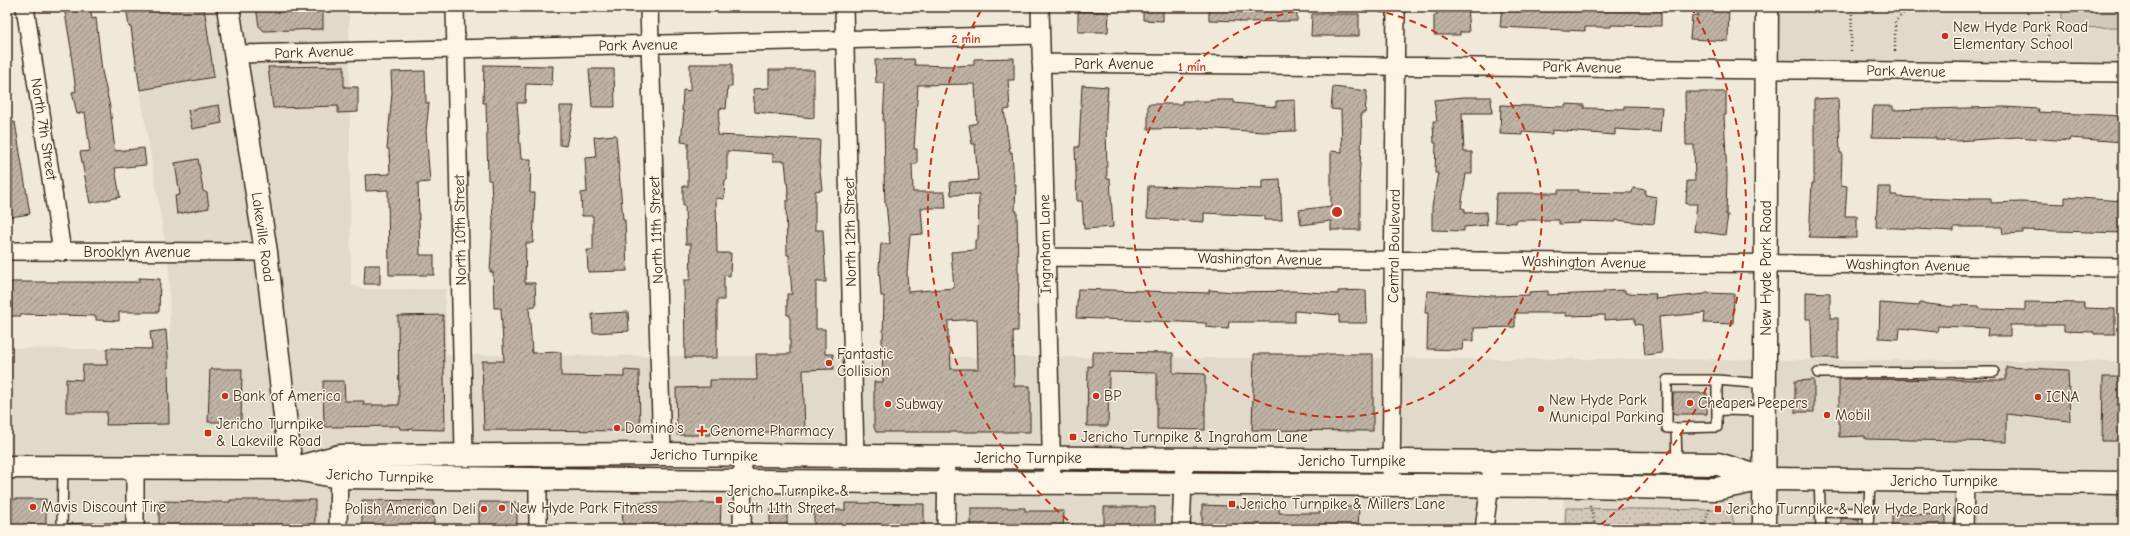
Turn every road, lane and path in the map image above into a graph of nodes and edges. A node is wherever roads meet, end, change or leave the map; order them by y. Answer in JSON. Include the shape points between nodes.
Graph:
{"nodes":[{"id":1,"x":25,"y":7,"type":"edge"},
{"id":2,"x":228,"y":7,"type":"edge"},
{"id":3,"x":455,"y":7,"type":"edge"},
{"id":4,"x":649,"y":7,"type":"edge"},
{"id":5,"x":844,"y":7,"type":"edge"},
{"id":6,"x":1040,"y":7,"type":"edge"},
{"id":7,"x":1396,"y":7,"type":"edge"},
{"id":8,"x":1767,"y":7,"type":"edge"},
{"id":9,"x":1852,"y":7,"type":"edge"},
{"id":10,"x":1900,"y":7,"type":"edge"},
{"id":11,"x":2048,"y":7,"type":"edge"},
{"id":12,"x":1040,"y":35,"type":"junction"},
{"id":13,"x":845,"y":40,"type":"junction"},
{"id":14,"x":650,"y":44,"type":"junction"},
{"id":15,"x":456,"y":49,"type":"junction"},
{"id":16,"x":1852,"y":51,"type":"dead end"},
{"id":17,"x":1895,"y":51,"type":"dead end"},
{"id":18,"x":2054,"y":52,"type":"dead end"},
{"id":19,"x":235,"y":54,"type":"junction"},
{"id":20,"x":1041,"y":63,"type":"junction"},
{"id":21,"x":1395,"y":66,"type":"junction"},
{"id":22,"x":1767,"y":69,"type":"junction"},
{"id":23,"x":2123,"y":73,"type":"edge"},
{"id":24,"x":7,"y":251,"type":"edge"},
{"id":25,"x":62,"y":252,"type":"junction"},
{"id":26,"x":266,"y":252,"type":"junction"},
{"id":27,"x":1045,"y":257,"type":"junction"},
{"id":28,"x":1394,"y":260,"type":"junction"},
{"id":29,"x":1766,"y":264,"type":"junction"},
{"id":30,"x":2123,"y":267,"type":"edge"},
{"id":31,"x":1994,"y":372,"type":"dead end"},
{"id":32,"x":1818,"y":373,"type":"dead end"},
{"id":33,"x":1717,"y":380,"type":"junction"},
{"id":34,"x":1765,"y":384,"type":"junction"},
{"id":35,"x":1718,"y":410,"type":"junction"},
{"id":36,"x":1765,"y":411,"type":"junction"},
{"id":37,"x":1676,"y":428,"type":"junction"},
{"id":38,"x":464,"y":454,"type":"junction"},
{"id":39,"x":662,"y":454,"type":"junction"},
{"id":40,"x":743,"y":456,"type":"junction"},
{"id":41,"x":855,"y":457,"type":"junction"},
{"id":42,"x":947,"y":457,"type":"junction"},
{"id":43,"x":1051,"y":458,"type":"junction"},
{"id":44,"x":1184,"y":459,"type":"junction"},
{"id":45,"x":1391,"y":461,"type":"junction"},
{"id":46,"x":1493,"y":462,"type":"junction"},
{"id":47,"x":1677,"y":464,"type":"junction"},
{"id":48,"x":7,"y":467,"type":"edge"},
{"id":49,"x":339,"y":467,"type":"junction"},
{"id":50,"x":63,"y":468,"type":"junction"},
{"id":51,"x":135,"y":468,"type":"junction"},
{"id":52,"x":291,"y":468,"type":"junction"},
{"id":53,"x":1764,"y":479,"type":"junction"},
{"id":54,"x":1819,"y":479,"type":"junction"},
{"id":55,"x":538,"y":480,"type":"junction"},
{"id":56,"x":1870,"y":480,"type":"junction"},
{"id":57,"x":742,"y":481,"type":"junction"},
{"id":58,"x":796,"y":481,"type":"junction"},
{"id":59,"x":947,"y":481,"type":"junction"},
{"id":60,"x":1965,"y":481,"type":"junction"},
{"id":61,"x":1052,"y":482,"type":"junction"},
{"id":62,"x":1183,"y":482,"type":"junction"},
{"id":63,"x":2123,"y":483,"type":"edge"},
{"id":64,"x":1391,"y":485,"type":"junction"},
{"id":65,"x":1490,"y":485,"type":"junction"},
{"id":66,"x":1586,"y":486,"type":"junction"},
{"id":67,"x":1821,"y":512,"type":"junction"},
{"id":68,"x":1869,"y":513,"type":"junction"},
{"id":69,"x":134,"y":528,"type":"edge"},
{"id":70,"x":338,"y":529,"type":"edge"},
{"id":71,"x":538,"y":529,"type":"edge"},
{"id":72,"x":742,"y":529,"type":"edge"},
{"id":73,"x":946,"y":529,"type":"edge"},
{"id":74,"x":1181,"y":529,"type":"edge"},
{"id":75,"x":1484,"y":529,"type":"edge"},
{"id":76,"x":1596,"y":529,"type":"edge"},
{"id":77,"x":1764,"y":529,"type":"edge"},
{"id":78,"x":1821,"y":529,"type":"edge"},
{"id":79,"x":1868,"y":529,"type":"edge"},
{"id":80,"x":1964,"y":529,"type":"edge"}],
"edges":[{"from":1,"to":25,"type":"street","name":"North 7th Street"},
{"from":2,"to":19,"type":"main road","name":"Lakeville Road"},
{"from":3,"to":15,"type":"street","name":"North 10th Street"},
{"from":4,"to":14,"type":"street","name":"North 11th Street"},
{"from":5,"to":13,"type":"street","name":"North 12th Street"},
{"from":6,"to":12,"type":"street","name":"Ingraham Lane"},
{"from":7,"to":21,"type":"street","name":"Central Boulevard"},
{"from":8,"to":22,"type":"main road","name":"New Hyde Park Road"},
{"from":9,"to":16,"type":"path"},
{"from":10,"to":17,"type":"path","via":[[1905,11],[1895,22]]},
{"from":11,"to":18,"type":"path","via":[[2048,42],[2054,45]]},
{"from":12,"to":13,"type":"street","name":"Park Avenue"},
{"from":12,"to":20,"type":"street","name":"Ingraham Lane"},
{"from":13,"to":14,"type":"street","name":"Park Avenue"},
{"from":13,"to":41,"type":"street","name":"North 12th Street"},
{"from":14,"to":15,"type":"street","name":"Park Avenue"},
{"from":14,"to":39,"type":"street","name":"North 11th Street"},
{"from":15,"to":19,"type":"street","name":"Park Avenue"},
{"from":15,"to":38,"type":"street","name":"North 10th Street"},
{"from":19,"to":26,"type":"main road","name":"Lakeville Road"},
{"from":20,"to":21,"type":"street","name":"Park Avenue"},
{"from":20,"to":27,"type":"street","name":"Ingraham Lane"},
{"from":21,"to":22,"type":"street","name":"Park Avenue"},
{"from":21,"to":28,"type":"street","name":"Central Boulevard"},
{"from":22,"to":23,"type":"street","name":"Park Avenue"},
{"from":22,"to":29,"type":"main road","name":"New Hyde Park Road"},
{"from":24,"to":25,"type":"street","name":"Brooklyn Avenue"},
{"from":25,"to":26,"type":"street","name":"Brooklyn Avenue"},
{"from":26,"to":52,"type":"main road","name":"Lakeville Road"},
{"from":27,"to":28,"type":"street","name":"Washington Avenue"},
{"from":27,"to":43,"type":"street","name":"Ingraham Lane"},
{"from":28,"to":29,"type":"street","name":"Washington Avenue"},
{"from":28,"to":45,"type":"street","name":"Central Boulevard"},
{"from":29,"to":30,"type":"street","name":"Washington Avenue"},
{"from":29,"to":34,"type":"main road","name":"New Hyde Park Road"},
{"from":31,"to":32,"type":"lane"},
{"from":33,"to":34,"type":"lane"},
{"from":33,"to":35,"type":"lane"},
{"from":33,"to":37,"type":"lane","via":[[1667,380],[1667,428]]},
{"from":34,"to":36,"type":"main road","name":"New Hyde Park Road"},
{"from":35,"to":36,"type":"lane"},
{"from":35,"to":37,"type":"lane","via":[[1717,427]]},
{"from":36,"to":53,"type":"main road","name":"New Hyde Park Road"},
{"from":37,"to":47,"type":"lane"},
{"from":38,"to":39,"type":"main road","name":"Jericho Turnpike"},
{"from":38,"to":49,"type":"main road","name":"Jericho Turnpike"},
{"from":39,"to":40,"type":"main road","name":"Jericho Turnpike"},
{"from":40,"to":41,"type":"main road","name":"Jericho Turnpike"},
{"from":40,"to":57,"type":"street"},
{"from":41,"to":42,"type":"main road","name":"Jericho Turnpike"},
{"from":41,"to":58,"type":"main road","via":[[850,468],[809,469]]},
{"from":42,"to":43,"type":"main road","name":"Jericho Turnpike"},
{"from":42,"to":59,"type":"street"},
{"from":43,"to":44,"type":"main road","name":"Jericho Turnpike"},
{"from":43,"to":61,"type":"street","name":"Ingraham Lane"},
{"from":44,"to":45,"type":"main road","name":"Jericho Turnpike"},
{"from":44,"to":62,"type":"street"},
{"from":45,"to":46,"type":"main road","name":"Jericho Turnpike"},
{"from":45,"to":64,"type":"street","name":"Central Boulevard"},
{"from":46,"to":47,"type":"main road","name":"Jericho Turnpike"},
{"from":46,"to":65,"type":"street"},
{"from":47,"to":53,"type":"main road","name":"Jericho Turnpike","via":[[1718,464]]},
{"from":48,"to":50,"type":"main road","name":"Jericho Turnpike"},
{"from":49,"to":52,"type":"main road","name":"Jericho Turnpike"},
{"from":49,"to":55,"type":"main road","name":"Jericho Turnpike"},
{"from":49,"to":70,"type":"street"},
{"from":50,"to":51,"type":"main road","name":"Jericho Turnpike"},
{"from":50,"to":69,"type":"lane","via":[[62,528]]},
{"from":51,"to":52,"type":"main road","name":"Jericho Turnpike"},
{"from":51,"to":69,"type":"street"},
{"from":53,"to":54,"type":"main road","name":"Jericho Turnpike"},
{"from":53,"to":66,"type":"main road","name":"Jericho Turnpike","via":[[1716,489]]},
{"from":53,"to":77,"type":"main road","name":"New Hyde Park Road"},
{"from":54,"to":56,"type":"main road","name":"Jericho Turnpike"},
{"from":54,"to":67,"type":"lane"},
{"from":55,"to":57,"type":"main road","name":"Jericho Turnpike"},
{"from":55,"to":71,"type":"street"},
{"from":56,"to":60,"type":"main road","name":"Jericho Turnpike"},
{"from":56,"to":68,"type":"lane"},
{"from":57,"to":58,"type":"main road","name":"Jericho Turnpike"},
{"from":57,"to":72,"type":"street"},
{"from":58,"to":59,"type":"main road","name":"Jericho Turnpike"},
{"from":59,"to":61,"type":"main road","name":"Jericho Turnpike"},
{"from":59,"to":73,"type":"street"},
{"from":60,"to":63,"type":"main road","name":"Jericho Turnpike"},
{"from":60,"to":80,"type":"street"},
{"from":61,"to":62,"type":"main road","name":"Jericho Turnpike"},
{"from":62,"to":64,"type":"main road","name":"Jericho Turnpike"},
{"from":62,"to":74,"type":"street"},
{"from":64,"to":65,"type":"main road","name":"Jericho Turnpike"},
{"from":65,"to":66,"type":"main road","name":"Jericho Turnpike"},
{"from":65,"to":75,"type":"street"},
{"from":66,"to":76,"type":"path"},
{"from":67,"to":68,"type":"lane"},
{"from":67,"to":78,"type":"lane"},
{"from":68,"to":79,"type":"lane"}]}
